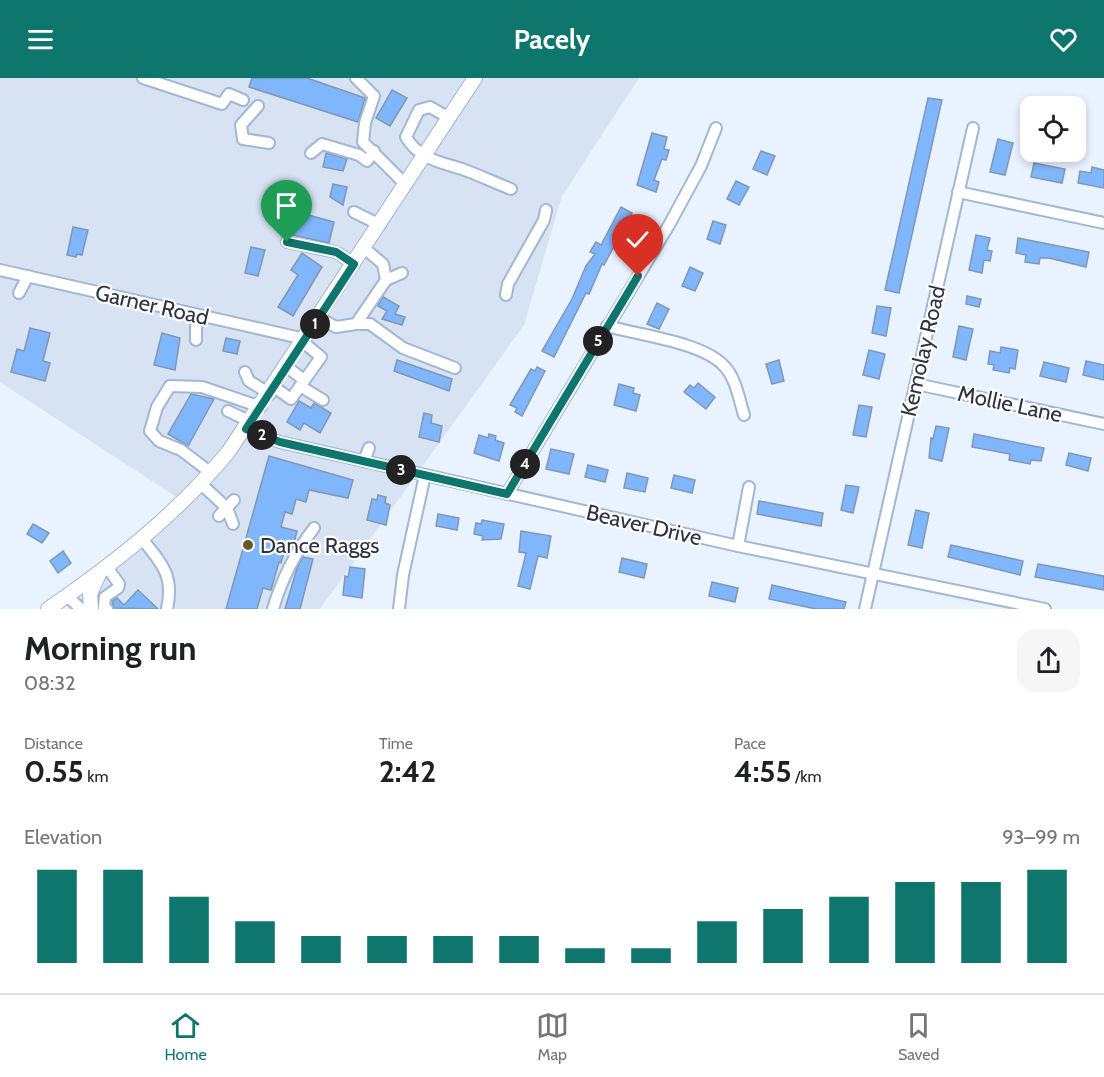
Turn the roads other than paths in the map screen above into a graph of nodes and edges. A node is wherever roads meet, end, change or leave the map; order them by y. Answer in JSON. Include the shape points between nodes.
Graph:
{"nodes":[{"id":1,"x":143,"y":78,"type":"edge"},
{"id":2,"x":356,"y":78,"type":"edge"},
{"id":3,"x":475,"y":78,"type":"edge"},
{"id":4,"x":243,"y":100,"type":"dead end"},
{"id":5,"x":258,"y":106,"type":"dead end"},
{"id":6,"x":449,"y":118,"type":"junction"},
{"id":7,"x":716,"y":128,"type":"dead end"},
{"id":8,"x":973,"y":128,"type":"dead end"},
{"id":9,"x":268,"y":143,"type":"dead end"},
{"id":10,"x":311,"y":153,"type":"dead end"},
{"id":11,"x":370,"y":156,"type":"junction"},
{"id":12,"x":424,"y":156,"type":"junction"},
{"id":13,"x":406,"y":185,"type":"junction"},
{"id":14,"x":511,"y":189,"type":"dead end"},
{"id":15,"x":958,"y":192,"type":"junction"},
{"id":16,"x":546,"y":210,"type":"dead end"},
{"id":17,"x":354,"y":212,"type":"dead end"},
{"id":18,"x":1104,"y":223,"type":"edge"},
{"id":19,"x":380,"y":225,"type":"junction"},
{"id":20,"x":287,"y":242,"type":"dead end"},
{"id":21,"x":364,"y":248,"type":"junction"},
{"id":22,"x":354,"y":264,"type":"junction"},
{"id":23,"x":0,"y":270,"type":"edge"},
{"id":24,"x":402,"y":273,"type":"dead end"},
{"id":25,"x":28,"y":276,"type":"junction"},
{"id":26,"x":386,"y":280,"type":"junction"},
{"id":27,"x":19,"y":293,"type":"dead end"},
{"id":28,"x":506,"y":295,"type":"dead end"},
{"id":29,"x":200,"y":316,"type":"junction"},
{"id":30,"x":319,"y":318,"type":"junction"},
{"id":31,"x":356,"y":324,"type":"junction"},
{"id":32,"x":607,"y":326,"type":"junction"},
{"id":33,"x":195,"y":340,"type":"dead end"},
{"id":34,"x":304,"y":341,"type":"junction"},
{"id":35,"x":287,"y":368,"type":"junction"},
{"id":36,"x":455,"y":368,"type":"dead end"},
{"id":37,"x":245,"y":372,"type":"dead end"},
{"id":38,"x":302,"y":383,"type":"junction"},
{"id":39,"x":916,"y":384,"type":"junction"},
{"id":40,"x":272,"y":390,"type":"junction"},
{"id":41,"x":323,"y":400,"type":"dead end"},
{"id":42,"x":261,"y":407,"type":"junction"},
{"id":43,"x":228,"y":411,"type":"dead end"},
{"id":44,"x":744,"y":415,"type":"dead end"},
{"id":45,"x":1104,"y":424,"type":"edge"},
{"id":46,"x":248,"y":426,"type":"junction"},
{"id":47,"x":369,"y":448,"type":"dead end"},
{"id":48,"x":364,"y":461,"type":"junction"},
{"id":49,"x":211,"y":473,"type":"junction"},
{"id":50,"x":425,"y":475,"type":"junction"},
{"id":51,"x":201,"y":484,"type":"junction"},
{"id":52,"x":749,"y":487,"type":"dead end"},
{"id":53,"x":507,"y":494,"type":"junction"},
{"id":54,"x":233,"y":524,"type":"dead end"},
{"id":55,"x":314,"y":528,"type":"dead end"},
{"id":56,"x":143,"y":540,"type":"junction"},
{"id":57,"x":738,"y":546,"type":"junction"},
{"id":58,"x":103,"y":569,"type":"junction"},
{"id":59,"x":873,"y":574,"type":"junction"},
{"id":60,"x":67,"y":596,"type":"junction"},
{"id":61,"x":48,"y":609,"type":"edge"},
{"id":62,"x":81,"y":609,"type":"edge"},
{"id":63,"x":91,"y":609,"type":"edge"},
{"id":64,"x":107,"y":609,"type":"edge"},
{"id":65,"x":167,"y":609,"type":"edge"},
{"id":66,"x":273,"y":609,"type":"edge"},
{"id":67,"x":399,"y":609,"type":"edge"},
{"id":68,"x":865,"y":609,"type":"edge"},
{"id":69,"x":1045,"y":609,"type":"edge"}],
"edges":[{"from":1,"to":4,"type":"street","via":[[222,104],[229,94]]},
{"from":2,"to":11,"type":"street","via":[[374,96],[363,142]]},
{"from":3,"to":6,"type":"main road"},
{"from":5,"to":9,"type":"street","via":[[241,125],[243,139]]},
{"from":6,"to":12,"type":"main road"},
{"from":6,"to":12,"type":"street","via":[[430,107],[419,110],[406,137]]},
{"from":7,"to":32,"type":"street","via":[[701,166],[669,225]]},
{"from":8,"to":15,"type":"street","name":"Kemolay Road"},
{"from":10,"to":11,"type":"street","via":[[322,144]]},
{"from":11,"to":13,"type":"street"},
{"from":12,"to":13,"type":"main road"},
{"from":12,"to":14,"type":"street"},
{"from":13,"to":19,"type":"main road"},
{"from":15,"to":18,"type":"street"},
{"from":15,"to":39,"type":"street","name":"Kemolay Road"},
{"from":16,"to":28,"type":"street"},
{"from":17,"to":19,"type":"street"},
{"from":19,"to":21,"type":"main road"},
{"from":20,"to":22,"type":"street","via":[[336,252]]},
{"from":21,"to":22,"type":"main road"},
{"from":21,"to":26,"type":"street","via":[[383,264]]},
{"from":22,"to":30,"type":"main road"},
{"from":23,"to":25,"type":"street","name":"Garner Road"},
{"from":24,"to":26,"type":"street"},
{"from":25,"to":27,"type":"street"},
{"from":25,"to":29,"type":"street","name":"Garner Road"},
{"from":26,"to":31,"type":"street"},
{"from":29,"to":33,"type":"street"},
{"from":29,"to":34,"type":"street","name":"Garner Road"},
{"from":30,"to":31,"type":"street","via":[[336,327]]},
{"from":30,"to":34,"type":"main road"},
{"from":31,"to":36,"type":"street","via":[[370,324],[403,348]]},
{"from":32,"to":44,"type":"street","via":[[688,347],[717,359],[732,377]]},
{"from":32,"to":53,"type":"street"},
{"from":34,"to":35,"type":"main road"},
{"from":34,"to":38,"type":"street","via":[[321,357]]},
{"from":35,"to":38,"type":"street"},
{"from":35,"to":40,"type":"main road"},
{"from":37,"to":40,"type":"street","via":[[249,381]]},
{"from":38,"to":40,"type":"street","via":[[291,399]]},
{"from":38,"to":41,"type":"street"},
{"from":39,"to":45,"type":"street","name":"Mollie Lane"},
{"from":39,"to":59,"type":"street","name":"Kemolay Road"},
{"from":40,"to":42,"type":"main road"},
{"from":42,"to":46,"type":"main road"},
{"from":42,"to":49,"type":"street","via":[[202,387],[170,386],[157,407],[150,431],[159,441],[181,450]]},
{"from":43,"to":46,"type":"street","name":"Beaver Drive"},
{"from":46,"to":48,"type":"street","name":"Beaver Drive","via":[[280,442]]},
{"from":46,"to":49,"type":"main road"},
{"from":47,"to":48,"type":"street"},
{"from":48,"to":50,"type":"street","name":"Beaver Drive"},
{"from":49,"to":51,"type":"main road"},
{"from":50,"to":53,"type":"street","name":"Beaver Drive"},
{"from":50,"to":67,"type":"street"},
{"from":51,"to":54,"type":"street","via":[[226,508]]},
{"from":51,"to":56,"type":"main road"},
{"from":52,"to":57,"type":"street"},
{"from":53,"to":57,"type":"street","name":"Beaver Drive"},
{"from":55,"to":66,"type":"street","via":[[295,552]]},
{"from":56,"to":58,"type":"main road"},
{"from":56,"to":65,"type":"street","via":[[164,566],[171,589]]},
{"from":57,"to":59,"type":"street","name":"Beaver Drive"},
{"from":58,"to":60,"type":"main road"},
{"from":58,"to":63,"type":"main road","via":[[90,594]]},
{"from":58,"to":64,"type":"street","via":[[119,584],[105,597]]},
{"from":59,"to":68,"type":"street","name":"Kemolay Road"},
{"from":59,"to":69,"type":"street","name":"Beaver Drive"},
{"from":60,"to":61,"type":"main road"},
{"from":60,"to":62,"type":"street"}]}
